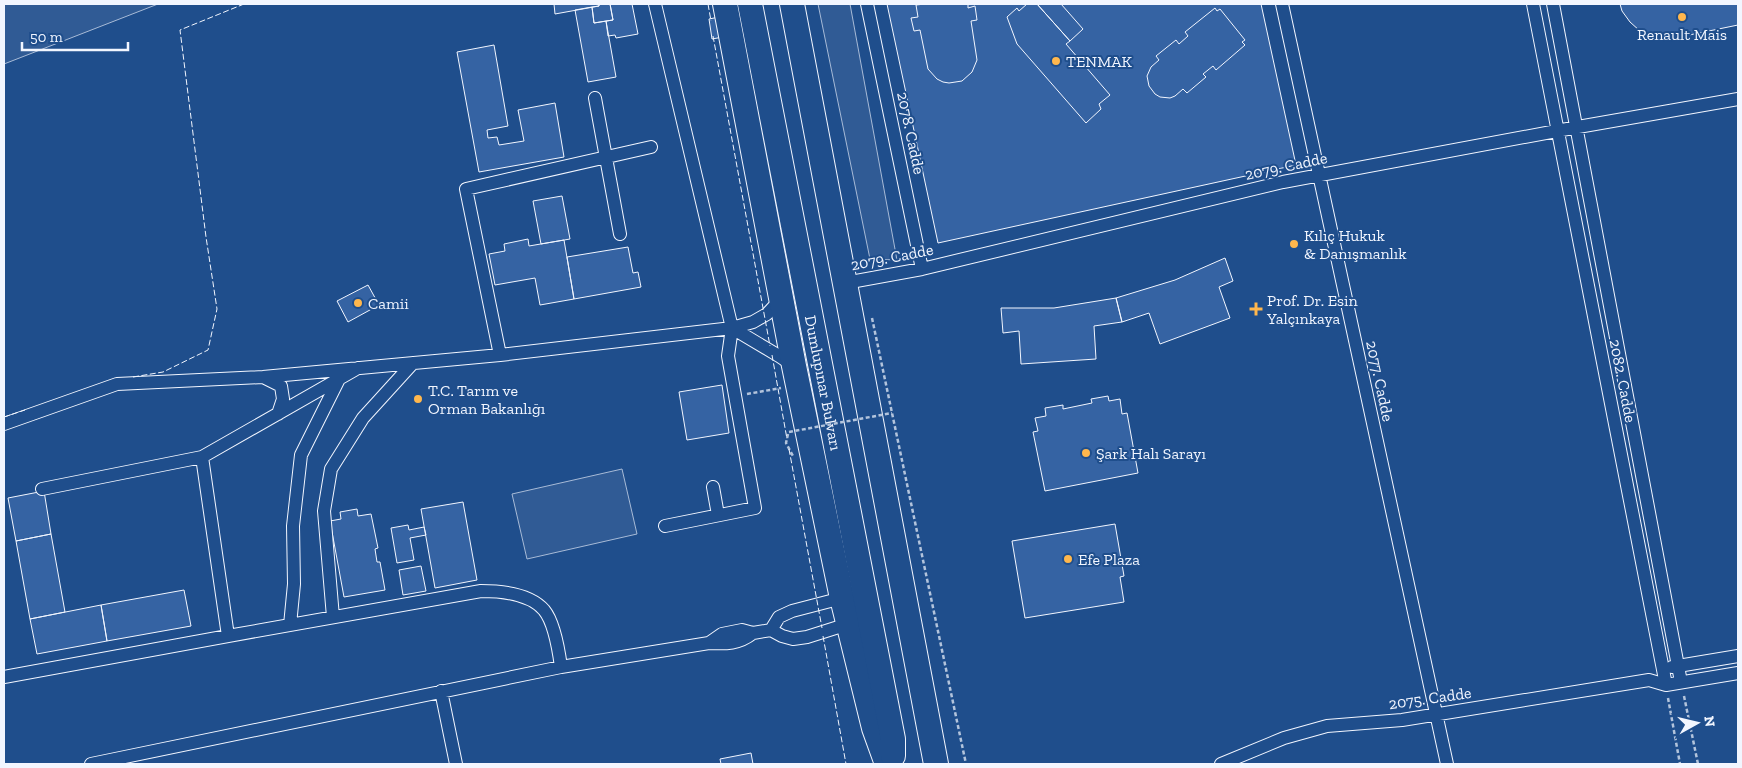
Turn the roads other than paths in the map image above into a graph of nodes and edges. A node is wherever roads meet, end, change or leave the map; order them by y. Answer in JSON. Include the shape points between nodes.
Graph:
{"nodes":[{"id":1,"x":655,"y":4,"type":"edge"},
{"id":2,"x":725,"y":4,"type":"edge"},
{"id":3,"x":750,"y":4,"type":"edge"},
{"id":4,"x":792,"y":4,"type":"edge"},
{"id":5,"x":867,"y":4,"type":"edge"},
{"id":6,"x":1282,"y":4,"type":"edge"},
{"id":7,"x":1533,"y":4,"type":"edge"},
{"id":8,"x":1553,"y":4,"type":"edge"},
{"id":9,"x":595,"y":98,"type":"dead end"},
{"id":10,"x":1738,"y":99,"type":"edge"},
{"id":11,"x":1578,"y":127,"type":"junction"},
{"id":12,"x":1558,"y":131,"type":"junction"},
{"id":13,"x":651,"y":147,"type":"dead end"},
{"id":14,"x":607,"y":157,"type":"junction"},
{"id":15,"x":1318,"y":175,"type":"junction"},
{"id":16,"x":620,"y":234,"type":"dead end"},
{"id":17,"x":922,"y":269,"type":"junction"},
{"id":18,"x":845,"y":283,"type":"junction"},
{"id":19,"x":781,"y":299,"type":"junction"},
{"id":20,"x":732,"y":328,"type":"junction"},
{"id":21,"x":500,"y":354,"type":"junction"},
{"id":22,"x":413,"y":363,"type":"junction"},
{"id":23,"x":794,"y":366,"type":"junction"},
{"id":24,"x":358,"y":368,"type":"junction"},
{"id":25,"x":263,"y":377,"type":"junction"},
{"id":26,"x":339,"y":379,"type":"junction"},
{"id":27,"x":278,"y":414,"type":"junction"},
{"id":28,"x":4,"y":424,"type":"edge"},
{"id":29,"x":202,"y":458,"type":"junction"},
{"id":30,"x":713,"y":487,"type":"dead end"},
{"id":31,"x":42,"y":489,"type":"dead end"},
{"id":32,"x":718,"y":515,"type":"junction"},
{"id":33,"x":665,"y":526,"type":"dead end"},
{"id":34,"x":842,"y":598,"type":"junction"},
{"id":35,"x":333,"y":617,"type":"junction"},
{"id":36,"x":848,"y":624,"type":"junction"},
{"id":37,"x":290,"y":625,"type":"junction"},
{"id":38,"x":771,"y":630,"type":"junction"},
{"id":39,"x":228,"y":636,"type":"junction"},
{"id":40,"x":1738,"y":656,"type":"edge"},
{"id":41,"x":1678,"y":666,"type":"junction"},
{"id":42,"x":561,"y":667,"type":"junction"},
{"id":43,"x":1662,"y":669,"type":"junction"},
{"id":44,"x":1738,"y":673,"type":"edge"},
{"id":45,"x":4,"y":677,"type":"edge"},
{"id":46,"x":1649,"y":680,"type":"junction"},
{"id":47,"x":1681,"y":682,"type":"junction"},
{"id":48,"x":1666,"y":685,"type":"junction"},
{"id":49,"x":441,"y":691,"type":"junction"},
{"id":50,"x":1436,"y":715,"type":"junction"},
{"id":51,"x":135,"y":760,"type":"edge"},
{"id":52,"x":91,"y":764,"type":"edge"},
{"id":53,"x":456,"y":764,"type":"edge"},
{"id":54,"x":887,"y":764,"type":"edge"},
{"id":55,"x":894,"y":764,"type":"edge"},
{"id":56,"x":936,"y":764,"type":"edge"},
{"id":57,"x":1221,"y":764,"type":"edge"},
{"id":58,"x":1447,"y":764,"type":"edge"}],
"edges":[{"from":1,"to":20,"type":"street"},
{"from":2,"to":19,"type":"highway"},
{"from":3,"to":55,"type":"highway","name":"Dumlupınar Bulvarı","via":[[892,739]]},
{"from":4,"to":18,"type":"highway"},
{"from":5,"to":17,"type":"street","name":"2078. Cadde"},
{"from":6,"to":15,"type":"street","name":"2077. Cadde"},
{"from":7,"to":12,"type":"street","name":"2082. Cadde"},
{"from":8,"to":11,"type":"street","name":"2082. Cadde"},
{"from":9,"to":14,"type":"street"},
{"from":10,"to":11,"type":"street","name":"2079. Cadde"},
{"from":11,"to":12,"type":"street","name":"2079. Cadde"},
{"from":11,"to":41,"type":"street","name":"2082. Cadde"},
{"from":12,"to":15,"type":"street","name":"2079. Cadde"},
{"from":12,"to":43,"type":"street","name":"2082. Cadde"},
{"from":13,"to":14,"type":"street"},
{"from":14,"to":16,"type":"street"},
{"from":14,"to":21,"type":"street","via":[[466,190]]},
{"from":15,"to":17,"type":"street","name":"2079. Cadde"},
{"from":15,"to":50,"type":"street","name":"2077. Cadde"},
{"from":17,"to":18,"type":"street","name":"2079. Cadde"},
{"from":18,"to":56,"type":"highway"},
{"from":19,"to":20,"type":"street","via":[[767,314]]},
{"from":19,"to":23,"type":"highway"},
{"from":20,"to":21,"type":"street"},
{"from":20,"to":23,"type":"street"},
{"from":20,"to":32,"type":"street","via":[[728,356],[755,508]]},
{"from":21,"to":22,"type":"street"},
{"from":22,"to":24,"type":"street"},
{"from":22,"to":35,"type":"street","via":[[363,418],[331,469],[324,511]]},
{"from":23,"to":34,"type":"highway"},
{"from":24,"to":25,"type":"street"},
{"from":24,"to":26,"type":"street"},
{"from":25,"to":27,"type":"street","via":[[281,386],[283,399]]},
{"from":25,"to":28,"type":"street","via":[[117,384]]},
{"from":26,"to":27,"type":"street"},
{"from":26,"to":37,"type":"street","via":[[301,456],[293,526],[294,584]]},
{"from":27,"to":29,"type":"street"},
{"from":29,"to":31,"type":"street"},
{"from":29,"to":39,"type":"street"},
{"from":30,"to":32,"type":"street"},
{"from":32,"to":33,"type":"street"},
{"from":34,"to":36,"type":"highway"},
{"from":34,"to":38,"type":"street","via":[[779,617]]},
{"from":35,"to":37,"type":"street"},
{"from":35,"to":42,"type":"street","via":[[481,591],[499,591],[529,600],[545,610],[556,637]]},
{"from":36,"to":38,"type":"street","via":[[807,637],[782,636]]},
{"from":36,"to":54,"type":"highway","via":[[874,728]]},
{"from":37,"to":39,"type":"street"},
{"from":38,"to":42,"type":"street","via":[[725,644],[709,643]]},
{"from":39,"to":45,"type":"street"},
{"from":40,"to":41,"type":"street"},
{"from":41,"to":43,"type":"street"},
{"from":41,"to":47,"type":"street","name":"2082. Cadde"},
{"from":42,"to":49,"type":"street"},
{"from":43,"to":46,"type":"street"},
{"from":43,"to":48,"type":"street","name":"2082. Cadde"},
{"from":44,"to":47,"type":"street","name":"2075. Cadde"},
{"from":46,"to":48,"type":"street","name":"2075. Cadde"},
{"from":46,"to":50,"type":"street","name":"2075. Cadde"},
{"from":47,"to":48,"type":"street","name":"2075. Cadde"},
{"from":49,"to":51,"type":"street"},
{"from":49,"to":53,"type":"street"},
{"from":50,"to":57,"type":"street","name":"2075. Cadde","via":[[1327,726],[1284,738]]},
{"from":50,"to":58,"type":"street","name":"2077. Cadde"},
{"from":51,"to":52,"type":"street"}]}
